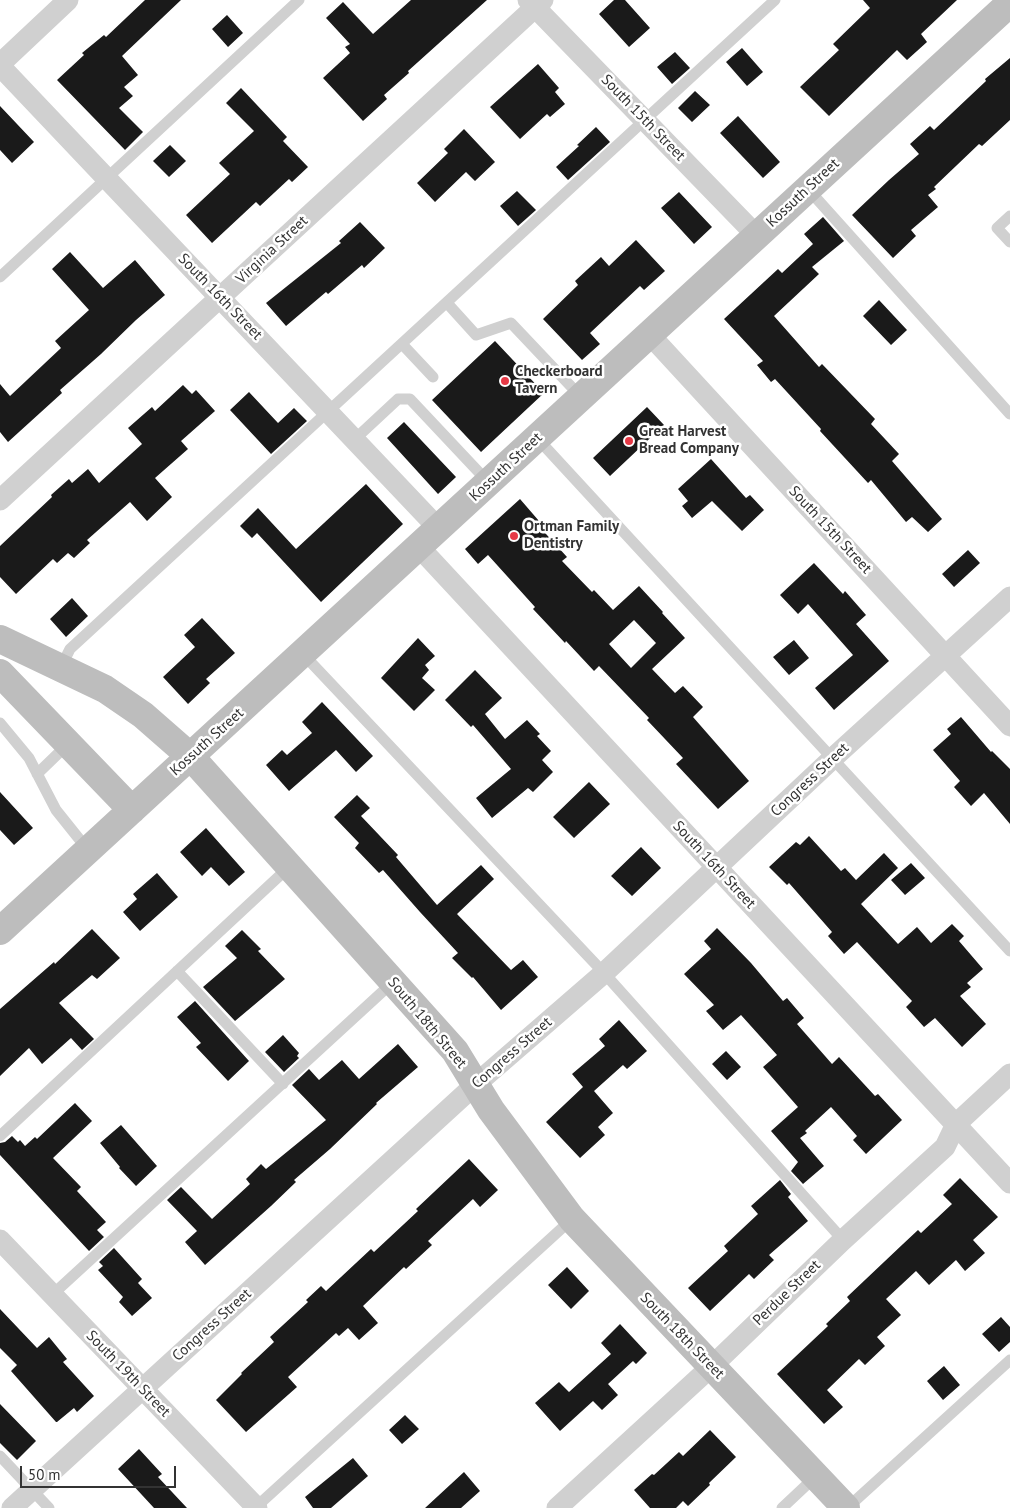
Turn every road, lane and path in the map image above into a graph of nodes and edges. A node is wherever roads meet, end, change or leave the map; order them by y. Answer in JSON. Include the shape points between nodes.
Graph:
{"nodes":[{"id":1,"x":68,"y":0,"type":"edge"},
{"id":2,"x":299,"y":0,"type":"edge"},
{"id":3,"x":775,"y":0,"type":"edge"},
{"id":4,"x":536,"y":2,"type":"edge"},
{"id":5,"x":1010,"y":3,"type":"edge"},
{"id":6,"x":0,"y":65,"type":"edge"},
{"id":7,"x":644,"y":120,"type":"junction"},
{"id":8,"x":108,"y":178,"type":"junction"},
{"id":9,"x":808,"y":189,"type":"junction"},
{"id":10,"x":1010,"y":216,"type":"edge"},
{"id":11,"x":757,"y":236,"type":"junction"},
{"id":12,"x":1010,"y":242,"type":"edge"},
{"id":13,"x":0,"y":277,"type":"edge"},
{"id":14,"x":221,"y":298,"type":"junction"},
{"id":15,"x":447,"y":303,"type":"junction"},
{"id":16,"x":650,"y":335,"type":"junction"},
{"id":17,"x":402,"y":344,"type":"junction"},
{"id":18,"x":433,"y":378,"type":"dead end"},
{"id":19,"x":582,"y":398,"type":"junction"},
{"id":20,"x":329,"y":412,"type":"junction"},
{"id":21,"x":1010,"y":414,"type":"edge"},
{"id":22,"x":537,"y":438,"type":"junction"},
{"id":23,"x":355,"y":439,"type":"junction"},
{"id":24,"x":489,"y":483,"type":"junction"},
{"id":25,"x":0,"y":500,"type":"edge"},
{"id":26,"x":439,"y":529,"type":"junction"},
{"id":27,"x":419,"y":547,"type":"junction"},
{"id":28,"x":1010,"y":597,"type":"edge"},
{"id":29,"x":0,"y":639,"type":"edge"},
{"id":30,"x":303,"y":654,"type":"junction"},
{"id":31,"x":946,"y":656,"type":"junction"},
{"id":32,"x":60,"y":669,"type":"junction"},
{"id":33,"x":0,"y":674,"type":"edge"},
{"id":34,"x":0,"y":723,"type":"edge"},
{"id":35,"x":1010,"y":726,"type":"edge"},
{"id":36,"x":68,"y":744,"type":"junction"},
{"id":37,"x":191,"y":757,"type":"junction"},
{"id":38,"x":833,"y":758,"type":"junction"},
{"id":39,"x":37,"y":774,"type":"junction"},
{"id":40,"x":132,"y":810,"type":"junction"},
{"id":41,"x":88,"y":850,"type":"junction"},
{"id":42,"x":289,"y":867,"type":"junction"},
{"id":43,"x":716,"y":867,"type":"junction"},
{"id":44,"x":0,"y":931,"type":"edge"},
{"id":45,"x":1010,"y":951,"type":"edge"},
{"id":46,"x":177,"y":971,"type":"junction"},
{"id":47,"x":604,"y":973,"type":"junction"},
{"id":48,"x":393,"y":982,"type":"junction"},
{"id":49,"x":1010,"y":1074,"type":"edge"},
{"id":50,"x":283,"y":1084,"type":"junction"},
{"id":51,"x":476,"y":1084,"type":"junction"},
{"id":52,"x":956,"y":1124,"type":"junction"},
{"id":53,"x":0,"y":1136,"type":"edge"},
{"id":54,"x":1010,"y":1183,"type":"edge"},
{"id":55,"x":572,"y":1220,"type":"junction"},
{"id":56,"x":0,"y":1240,"type":"edge"},
{"id":57,"x":843,"y":1240,"type":"junction"},
{"id":58,"x":52,"y":1295,"type":"junction"},
{"id":59,"x":1010,"y":1360,"type":"edge"},
{"id":60,"x":712,"y":1366,"type":"junction"},
{"id":61,"x":142,"y":1389,"type":"junction"},
{"id":62,"x":0,"y":1456,"type":"edge"},
{"id":63,"x":815,"y":1477,"type":"junction"},
{"id":64,"x":32,"y":1490,"type":"junction"},
{"id":65,"x":12,"y":1508,"type":"edge"},
{"id":66,"x":49,"y":1508,"type":"edge"},
{"id":67,"x":257,"y":1508,"type":"edge"},
{"id":68,"x":557,"y":1508,"type":"edge"},
{"id":69,"x":782,"y":1508,"type":"edge"},
{"id":70,"x":846,"y":1508,"type":"edge"}],
"edges":[{"from":1,"to":6,"type":"street"},
{"from":2,"to":8,"type":"lane"},
{"from":3,"to":7,"type":"lane"},
{"from":4,"to":7,"type":"street","name":"South 15th Street"},
{"from":4,"to":14,"type":"street","name":"Virginia Street"},
{"from":5,"to":9,"type":"main road","name":"Kossuth Street"},
{"from":6,"to":8,"type":"street","name":"South 16th Street"},
{"from":7,"to":11,"type":"street","name":"South 15th Street"},
{"from":7,"to":15,"type":"lane"},
{"from":8,"to":13,"type":"lane"},
{"from":8,"to":14,"type":"street","name":"South 16th Street"},
{"from":9,"to":11,"type":"main road","name":"Kossuth Street"},
{"from":9,"to":21,"type":"lane"},
{"from":10,"to":12,"type":"lane","via":[[997,228]]},
{"from":11,"to":16,"type":"main road","name":"Kossuth Street"},
{"from":14,"to":20,"type":"street","name":"South 16th Street"},
{"from":14,"to":25,"type":"street","name":"Virginia Street"},
{"from":15,"to":17,"type":"lane"},
{"from":15,"to":19,"type":"lane","via":[[476,335],[512,323]]},
{"from":16,"to":19,"type":"main road","name":"Kossuth Street"},
{"from":16,"to":31,"type":"street","name":"South 15th Street"},
{"from":17,"to":18,"type":"lane"},
{"from":17,"to":20,"type":"lane"},
{"from":19,"to":22,"type":"main road","name":"Kossuth Street"},
{"from":20,"to":23,"type":"street","name":"South 16th Street"},
{"from":20,"to":32,"type":"lane","via":[[70,649]]},
{"from":22,"to":24,"type":"main road","name":"Kossuth Street"},
{"from":22,"to":38,"type":"lane"},
{"from":23,"to":24,"type":"lane","via":[[398,399],[410,399]]},
{"from":23,"to":26,"type":"street","name":"South 16th Street"},
{"from":24,"to":26,"type":"main road","name":"Kossuth Street"},
{"from":26,"to":27,"type":"main road","name":"Kossuth Street"},
{"from":27,"to":30,"type":"main road","name":"Kossuth Street"},
{"from":27,"to":43,"type":"street","name":"South 16th Street"},
{"from":28,"to":31,"type":"street","name":"Congress Street"},
{"from":29,"to":32,"type":"main road","name":"South 18th Street"},
{"from":30,"to":37,"type":"main road","name":"Kossuth Street"},
{"from":30,"to":47,"type":"lane"},
{"from":31,"to":35,"type":"street","name":"South 15th Street"},
{"from":31,"to":38,"type":"street","name":"Congress Street"},
{"from":32,"to":37,"type":"main road","name":"South 18th Street","via":[[105,689],[136,710]]},
{"from":33,"to":36,"type":"main road"},
{"from":34,"to":39,"type":"lane","via":[[29,758]]},
{"from":36,"to":39,"type":"lane"},
{"from":36,"to":40,"type":"main road"},
{"from":37,"to":40,"type":"main road","name":"Kossuth Street"},
{"from":37,"to":42,"type":"main road","name":"South 18th Street"},
{"from":38,"to":43,"type":"street","name":"Congress Street"},
{"from":38,"to":45,"type":"lane"},
{"from":39,"to":41,"type":"lane","via":[[56,810]]},
{"from":40,"to":41,"type":"main road","name":"Kossuth Street"},
{"from":41,"to":44,"type":"main road","name":"Kossuth Street"},
{"from":42,"to":46,"type":"lane"},
{"from":42,"to":48,"type":"main road","name":"South 18th Street"},
{"from":43,"to":47,"type":"street","name":"Congress Street"},
{"from":43,"to":52,"type":"street","name":"South 16th Street"},
{"from":46,"to":50,"type":"lane"},
{"from":46,"to":53,"type":"lane"},
{"from":47,"to":51,"type":"street","name":"Congress Street"},
{"from":47,"to":57,"type":"lane"},
{"from":48,"to":50,"type":"lane"},
{"from":48,"to":51,"type":"main road","name":"South 18th Street","via":[[455,1052]]},
{"from":49,"to":52,"type":"street","name":"Perdue Street"},
{"from":50,"to":58,"type":"lane"},
{"from":51,"to":55,"type":"main road","name":"South 18th Street","via":[[491,1110]]},
{"from":51,"to":61,"type":"street","name":"Congress Street"},
{"from":52,"to":54,"type":"street","name":"South 16th Street"},
{"from":52,"to":57,"type":"street","name":"Perdue Street","via":[[945,1147]]},
{"from":55,"to":60,"type":"main road","name":"South 18th Street"},
{"from":55,"to":67,"type":"lane"},
{"from":56,"to":58,"type":"street","name":"South 19th Street"},
{"from":57,"to":60,"type":"street","name":"Perdue Street"},
{"from":58,"to":61,"type":"street","name":"South 19th Street"},
{"from":59,"to":70,"type":"lane"},
{"from":60,"to":63,"type":"main road","name":"South 18th Street"},
{"from":60,"to":68,"type":"street","name":"Perdue Street"},
{"from":61,"to":64,"type":"street","name":"Congress Street"},
{"from":61,"to":67,"type":"street","name":"South 19th Street"},
{"from":62,"to":64,"type":"lane"},
{"from":63,"to":69,"type":"lane"},
{"from":63,"to":70,"type":"main road","name":"South 18th Street"},
{"from":64,"to":65,"type":"street","name":"Congress Street"},
{"from":64,"to":66,"type":"lane"}]}
